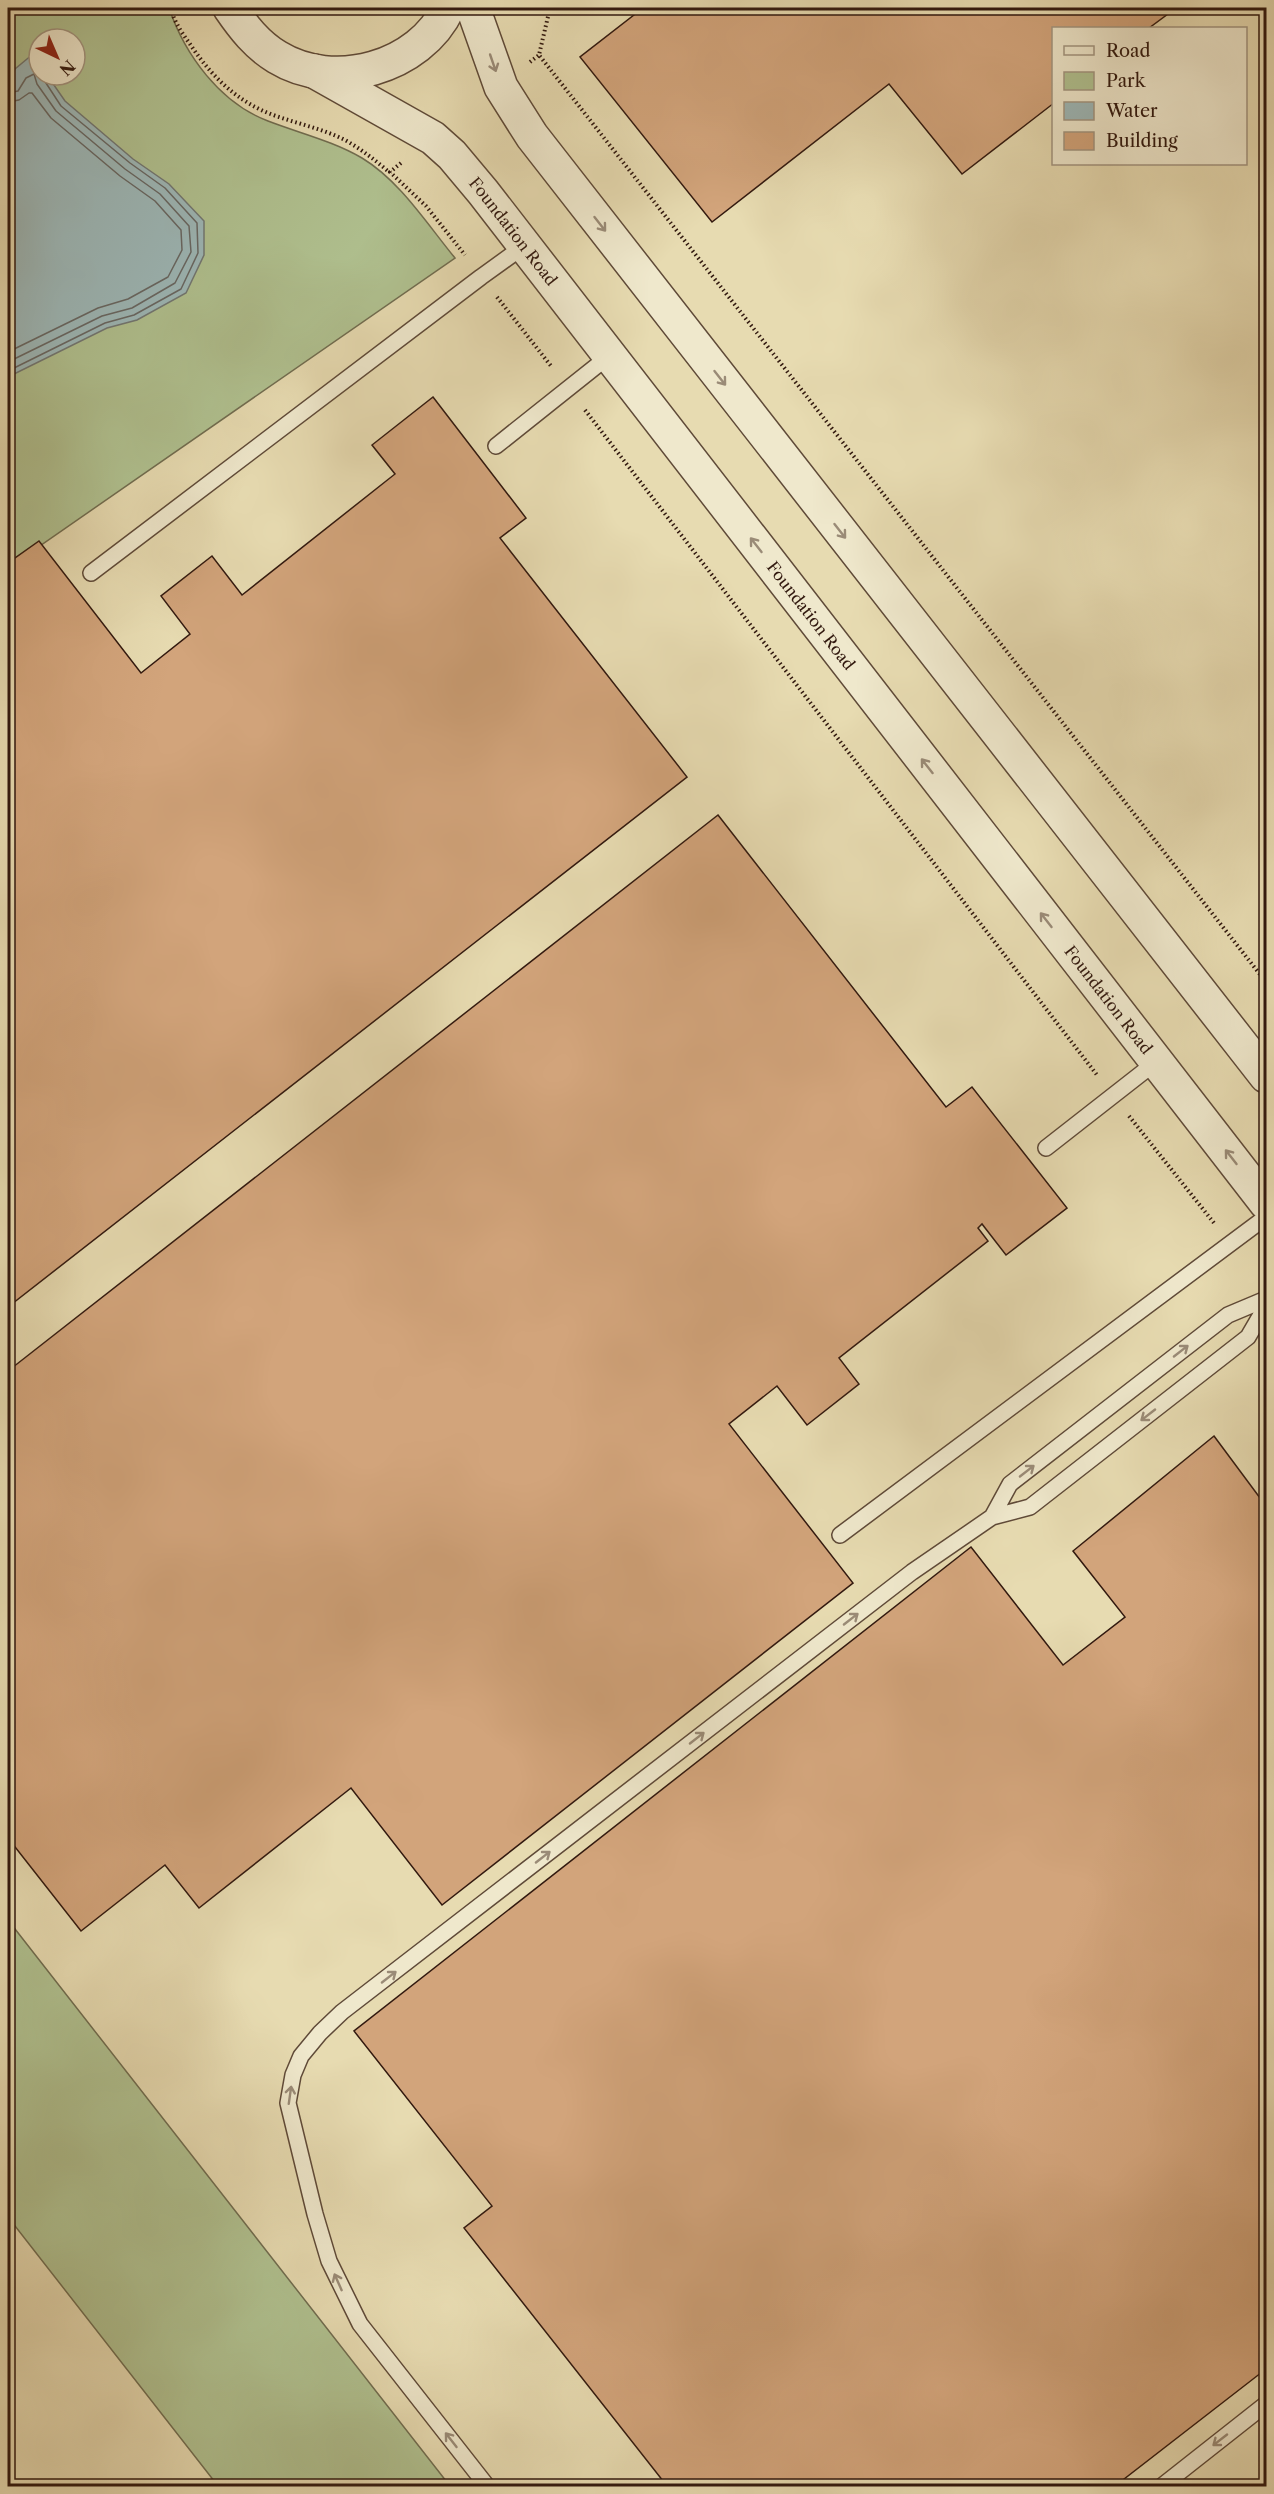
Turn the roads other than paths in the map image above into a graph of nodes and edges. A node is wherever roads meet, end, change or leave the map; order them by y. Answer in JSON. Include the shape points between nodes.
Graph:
{"nodes":[{"id":1,"x":230,"y":8,"type":"edge"},
{"id":2,"x":448,"y":8,"type":"edge"},
{"id":3,"x":473,"y":8,"type":"edge"},
{"id":4,"x":314,"y":71,"type":"junction"},
{"id":5,"x":524,"y":246,"type":"junction"},
{"id":6,"x":609,"y":356,"type":"junction"},
{"id":7,"x":496,"y":446,"type":"dead end"},
{"id":8,"x":91,"y":573,"type":"dead end"},
{"id":9,"x":1156,"y":1062,"type":"junction"},
{"id":10,"x":1266,"y":1076,"type":"edge"},
{"id":11,"x":1046,"y":1148,"type":"dead end"},
{"id":12,"x":1266,"y":1203,"type":"edge"},
{"id":13,"x":1266,"y":1217,"type":"edge"},
{"id":14,"x":1266,"y":1299,"type":"edge"},
{"id":15,"x":1266,"y":1305,"type":"edge"},
{"id":16,"x":992,"y":1516,"type":"junction"},
{"id":17,"x":840,"y":1535,"type":"dead end"},
{"id":18,"x":1266,"y":2404,"type":"edge"},
{"id":19,"x":487,"y":2487,"type":"edge"},
{"id":20,"x":1162,"y":2487,"type":"edge"}],
"edges":[{"from":1,"to":4,"type":"street","via":[[247,33],[278,58]]},
{"from":2,"to":4,"type":"street","via":[[423,41],[390,63],[353,73]]},
{"from":3,"to":10,"type":"street","one_way":true,"via":[[501,87],[532,136]]},
{"from":4,"to":5,"type":"street","name":"Foundation Road","via":[[433,138],[452,155]]},
{"from":5,"to":6,"type":"street","name":"Foundation Road"},
{"from":5,"to":8,"type":"lane"},
{"from":6,"to":7,"type":"lane"},
{"from":9,"to":6,"type":"street","name":"Foundation Road","one_way":true},
{"from":9,"to":11,"type":"lane"},
{"from":12,"to":9,"type":"street","name":"Foundation Road","one_way":true},
{"from":13,"to":17,"type":"lane"},
{"from":16,"to":14,"type":"lane","one_way":true,"via":[[1010,1484],[1228,1315]]},
{"from":15,"to":16,"type":"lane","one_way":true,"via":[[1248,1337],[1030,1507]]},
{"from":19,"to":16,"type":"lane","one_way":true,"via":[[360,2324],[341,2289],[315,2214],[288,2103],[293,2075],[302,2056],[342,2012],[912,1572]]},
{"from":18,"to":20,"type":"lane","one_way":true}]}
